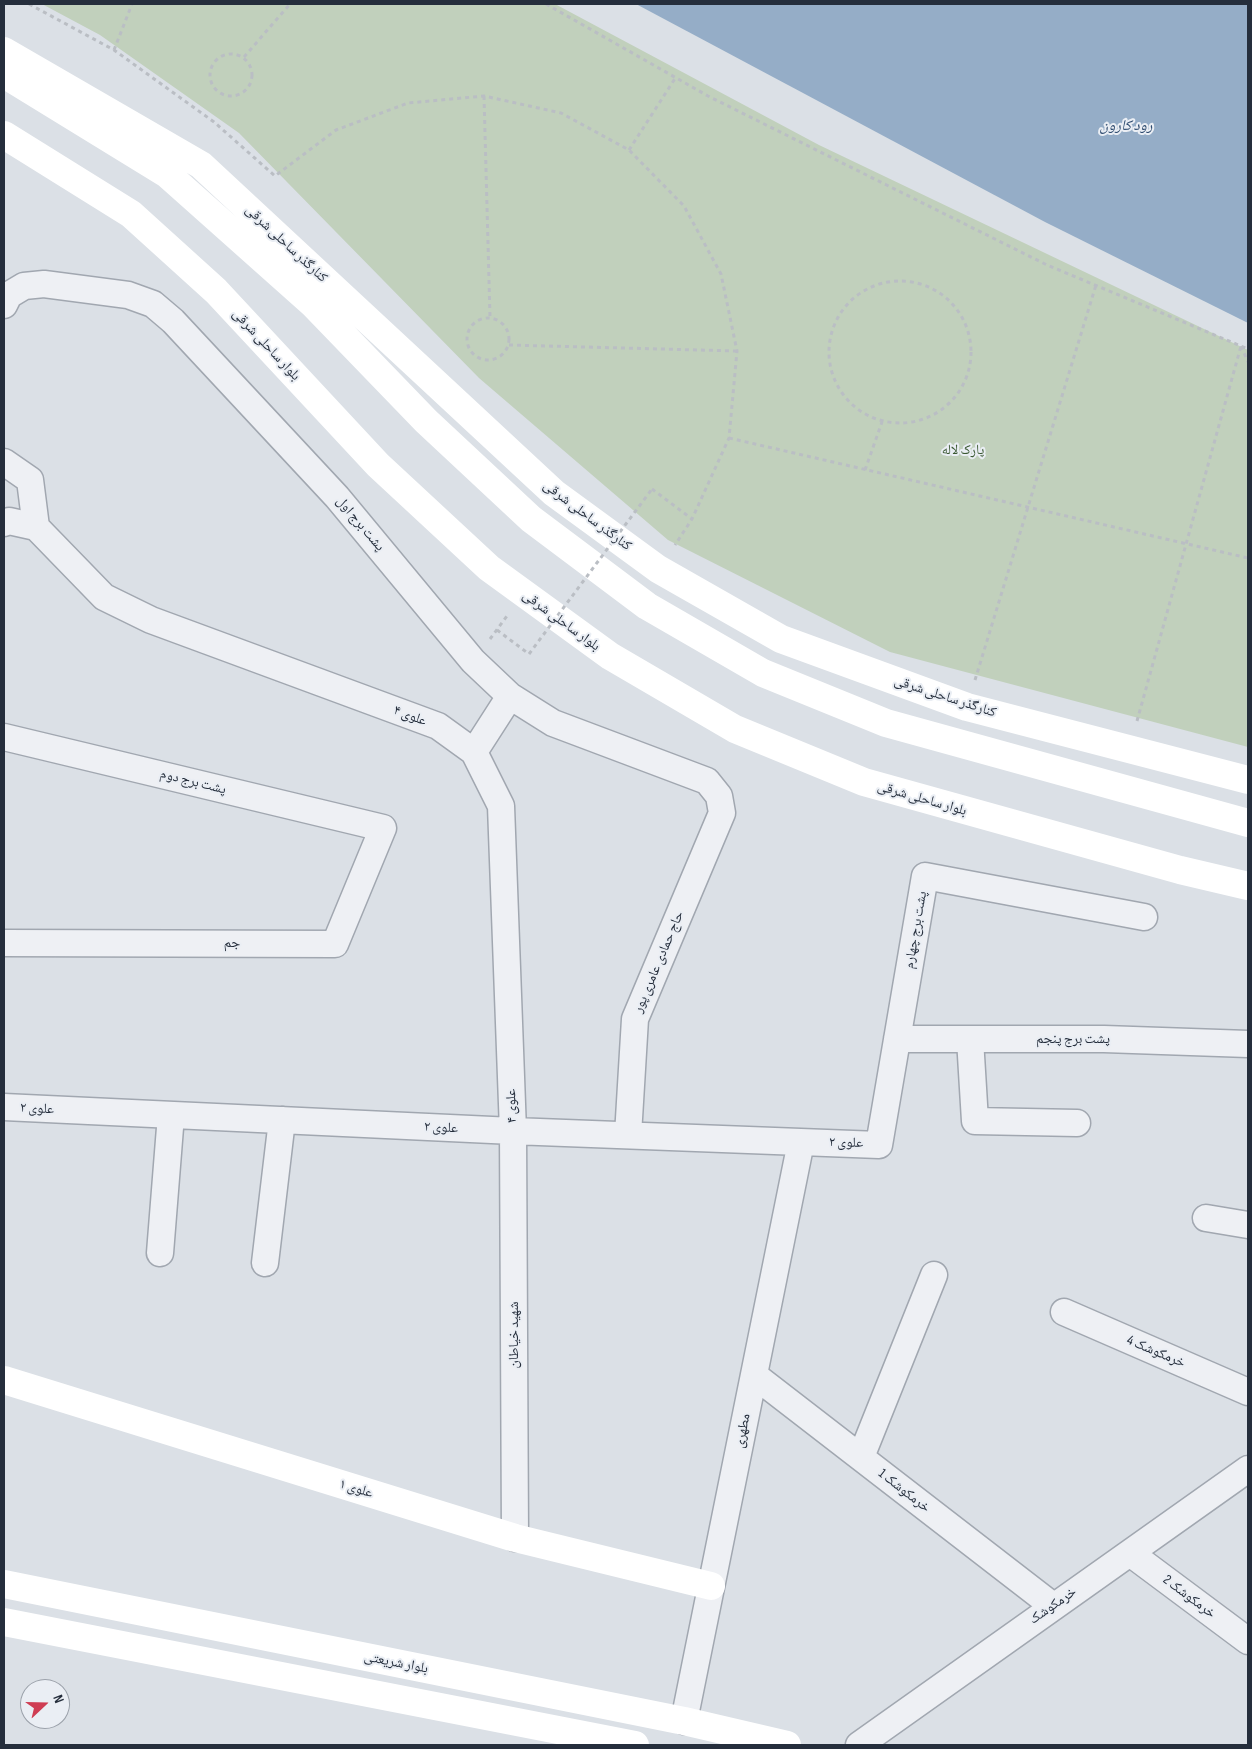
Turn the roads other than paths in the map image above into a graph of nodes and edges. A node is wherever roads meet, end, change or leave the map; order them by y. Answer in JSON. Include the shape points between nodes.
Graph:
{"nodes":[{"id":1,"x":4,"y":51,"type":"edge"},
{"id":2,"x":4,"y":74,"type":"edge"},
{"id":3,"x":4,"y":135,"type":"edge"},
{"id":4,"x":320,"y":293,"type":"junction"},
{"id":5,"x":4,"y":305,"type":"edge"},
{"id":6,"x":4,"y":462,"type":"edge"},
{"id":7,"x":4,"y":523,"type":"edge"},
{"id":8,"x":36,"y":527,"type":"junction"},
{"id":9,"x":510,"y":696,"type":"junction"},
{"id":10,"x":4,"y":737,"type":"edge"},
{"id":11,"x":474,"y":752,"type":"junction"},
{"id":12,"x":1248,"y":780,"type":"edge"},
{"id":13,"x":719,"y":796,"type":"joint"},
{"id":14,"x":1248,"y":823,"type":"edge"},
{"id":15,"x":383,"y":828,"type":"joint"},
{"id":16,"x":1248,"y":886,"type":"edge"},
{"id":17,"x":1144,"y":917,"type":"dead end"},
{"id":18,"x":4,"y":943,"type":"edge"},
{"id":19,"x":970,"y":1039,"type":"junction"},
{"id":20,"x":897,"y":1040,"type":"junction"},
{"id":21,"x":1248,"y":1044,"type":"edge"},
{"id":22,"x":4,"y":1107,"type":"edge"},
{"id":23,"x":171,"y":1115,"type":"junction"},
{"id":24,"x":282,"y":1120,"type":"junction"},
{"id":25,"x":1077,"y":1123,"type":"dead end"},
{"id":26,"x":513,"y":1131,"type":"junction"},
{"id":27,"x":628,"y":1135,"type":"junction"},
{"id":28,"x":801,"y":1142,"type":"junction"},
{"id":29,"x":879,"y":1144,"type":"joint"},
{"id":30,"x":1206,"y":1218,"type":"dead end"},
{"id":31,"x":1248,"y":1225,"type":"edge"},
{"id":32,"x":160,"y":1253,"type":"dead end"},
{"id":33,"x":265,"y":1263,"type":"dead end"},
{"id":34,"x":934,"y":1275,"type":"dead end"},
{"id":35,"x":1064,"y":1312,"type":"dead end"},
{"id":36,"x":754,"y":1375,"type":"junction"},
{"id":37,"x":4,"y":1380,"type":"edge"},
{"id":38,"x":1248,"y":1392,"type":"edge"},
{"id":39,"x":861,"y":1458,"type":"junction"},
{"id":40,"x":1248,"y":1469,"type":"edge"},
{"id":41,"x":515,"y":1538,"type":"junction"},
{"id":42,"x":1130,"y":1553,"type":"junction"},
{"id":43,"x":4,"y":1584,"type":"edge"},
{"id":44,"x":711,"y":1586,"type":"junction"},
{"id":45,"x":1053,"y":1606,"type":"junction"},
{"id":46,"x":4,"y":1622,"type":"edge"},
{"id":47,"x":1248,"y":1641,"type":"edge"},
{"id":48,"x":684,"y":1721,"type":"junction"},
{"id":49,"x":636,"y":1745,"type":"edge"},
{"id":50,"x":787,"y":1745,"type":"edge"},
{"id":51,"x":859,"y":1745,"type":"edge"}],
"edges":[{"from":1,"to":4,"type":"main road","name":"کنارگذر ساحلی شرقی","via":[[201,165]]},
{"from":2,"to":4,"type":"main road","via":[[167,174]]},
{"from":3,"to":16,"type":"main road","name":"بلوار ساحلی شرقی","via":[[131,214],[216,291],[378,465],[489,568],[610,656],[735,729],[864,782]]},
{"from":4,"to":12,"type":"main road","name":"کنارگذر ساحلی شرقی","via":[[554,494],[658,569],[780,639],[967,707]]},
{"from":4,"to":14,"type":"main road","via":[[426,421],[531,519],[647,606],[763,673],[886,723]]},
{"from":5,"to":9,"type":"street","name":"پشت برج اول","via":[[9,294],[16,290],[44,284],[128,295],[153,304],[173,321],[338,496],[473,661]]},
{"from":6,"to":8,"type":"street","via":[[30,480]]},
{"from":7,"to":8,"type":"street","via":[[10,521]]},
{"from":8,"to":11,"type":"street","name":"علوی ۴","via":[[104,597],[152,620],[438,726]]},
{"from":9,"to":11,"type":"street"},
{"from":9,"to":13,"type":"street","name":"پشت برج اول","via":[[553,723],[707,781]]},
{"from":10,"to":15,"type":"street","name":"پشت برج دوم"},
{"from":11,"to":26,"type":"street","name":"علوی ۴","via":[[501,806]]},
{"from":13,"to":27,"type":"street","name":"حاج حمادی عامری پور","via":[[722,813],[635,1019]]},
{"from":15,"to":18,"type":"street","name":"جم","via":[[335,944]]},
{"from":17,"to":20,"type":"street","name":"پشت برج چهارم","via":[[925,876]]},
{"from":19,"to":20,"type":"street","name":"پشت برج پنجم"},
{"from":19,"to":21,"type":"street","name":"پشت برج پنجم"},
{"from":19,"to":25,"type":"street","via":[[975,1121]]},
{"from":20,"to":29,"type":"street","name":"پشت برج چهارم"},
{"from":22,"to":23,"type":"street","name":"علوی ۲"},
{"from":23,"to":24,"type":"street","name":"علوی ۲"},
{"from":23,"to":32,"type":"street"},
{"from":24,"to":26,"type":"street","name":"علوی ۲"},
{"from":24,"to":33,"type":"street"},
{"from":26,"to":27,"type":"street","name":"علوی ۲"},
{"from":26,"to":41,"type":"street","name":"شهید خیاطان"},
{"from":27,"to":28,"type":"street","name":"علوی ۲"},
{"from":28,"to":29,"type":"street","name":"علوی ۲"},
{"from":28,"to":36,"type":"street","name":"مطهری"},
{"from":30,"to":31,"type":"street"},
{"from":34,"to":39,"type":"street"},
{"from":35,"to":38,"type":"street","name":"خرمکوشک 4"},
{"from":36,"to":39,"type":"street","name":"خرمکوشک 1"},
{"from":36,"to":44,"type":"street","name":"مطهری"},
{"from":37,"to":41,"type":"main road","name":"علوی ۱"},
{"from":39,"to":45,"type":"street","name":"خرمکوشک 1"},
{"from":40,"to":42,"type":"street","name":"خرمکوشک"},
{"from":41,"to":44,"type":"main road","name":"علوی ۱"},
{"from":42,"to":45,"type":"street","name":"خرمکوشک"},
{"from":42,"to":47,"type":"street","name":"خرمکوشک 2"},
{"from":43,"to":48,"type":"main road","name":"بلوار شریعتی"},
{"from":44,"to":48,"type":"street","name":"مطهری"},
{"from":45,"to":51,"type":"street","name":"خرمکوشک"},
{"from":46,"to":49,"type":"main road"},
{"from":48,"to":50,"type":"main road","name":"بلوار شریعتی"}]}
